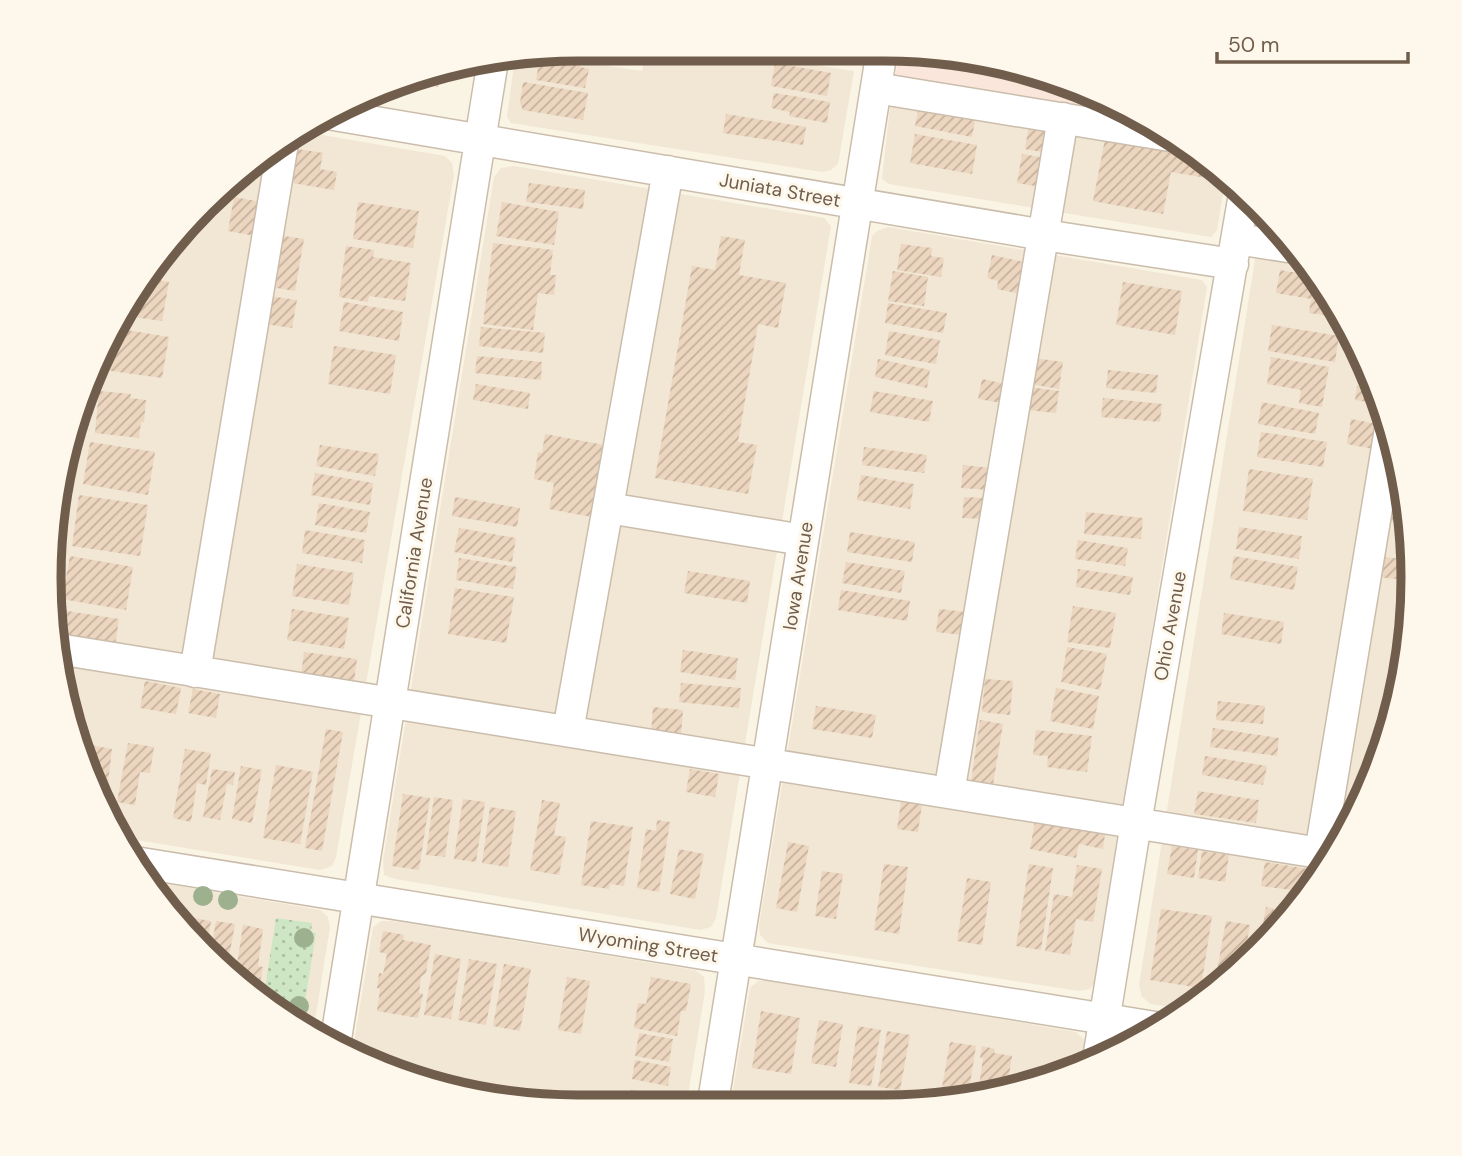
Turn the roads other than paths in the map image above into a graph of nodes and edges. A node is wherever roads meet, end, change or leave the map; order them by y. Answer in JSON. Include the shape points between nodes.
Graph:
{"nodes":[{"id":1,"x":880,"y":61,"type":"edge"},
{"id":2,"x":491,"y":69,"type":"edge"},
{"id":3,"x":876,"y":88,"type":"junction"},
{"id":4,"x":345,"y":117,"type":"edge"},
{"id":5,"x":1063,"y":118,"type":"junction"},
{"id":6,"x":1143,"y":131,"type":"edge"},
{"id":7,"x":480,"y":139,"type":"junction"},
{"id":8,"x":281,"y":155,"type":"edge"},
{"id":9,"x":668,"y":171,"type":"junction"},
{"id":10,"x":856,"y":204,"type":"junction"},
{"id":11,"x":1242,"y":206,"type":"edge"},
{"id":12,"x":1044,"y":235,"type":"junction"},
{"id":13,"x":1281,"y":247,"type":"edge"},
{"id":14,"x":1235,"y":251,"type":"junction"},
{"id":15,"x":1386,"y":456,"type":"edge"},
{"id":16,"x":608,"y":508,"type":"junction"},
{"id":17,"x":803,"y":540,"type":"junction"},
{"id":18,"x":67,"y":650,"type":"edge"},
{"id":19,"x":195,"y":672,"type":"junction"},
{"id":20,"x":391,"y":702,"type":"junction"},
{"id":21,"x":568,"y":731,"type":"junction"},
{"id":22,"x":768,"y":763,"type":"junction"},
{"id":23,"x":949,"y":793,"type":"junction"},
{"id":24,"x":1136,"y":823,"type":"junction"},
{"id":25,"x":1328,"y":843,"type":"edge"},
{"id":26,"x":1321,"y":853,"type":"edge"},
{"id":27,"x":147,"y":864,"type":"edge"},
{"id":28,"x":359,"y":898,"type":"junction"},
{"id":29,"x":737,"y":959,"type":"junction"},
{"id":30,"x":1105,"y":1018,"type":"junction"},
{"id":31,"x":1144,"y":1025,"type":"edge"},
{"id":32,"x":337,"y":1035,"type":"edge"},
{"id":33,"x":1100,"y":1047,"type":"edge"},
{"id":34,"x":714,"y":1095,"type":"edge"}],
"edges":[{"from":1,"to":3,"type":"street","name":"Iowa Avenue"},
{"from":2,"to":7,"type":"street","name":"California Avenue"},
{"from":3,"to":5,"type":"street"},
{"from":3,"to":10,"type":"street","name":"Iowa Avenue"},
{"from":4,"to":7,"type":"street","name":"Juniata Street"},
{"from":5,"to":6,"type":"street"},
{"from":5,"to":12,"type":"street"},
{"from":7,"to":9,"type":"street","name":"Juniata Street"},
{"from":7,"to":20,"type":"street","name":"California Avenue"},
{"from":8,"to":19,"type":"street"},
{"from":9,"to":10,"type":"street","name":"Juniata Street"},
{"from":9,"to":16,"type":"street"},
{"from":10,"to":12,"type":"street","name":"Juniata Street"},
{"from":10,"to":17,"type":"street","name":"Iowa Avenue"},
{"from":11,"to":14,"type":"street","name":"Ohio Avenue"},
{"from":12,"to":14,"type":"street","name":"Juniata Street"},
{"from":12,"to":23,"type":"street"},
{"from":13,"to":14,"type":"street","name":"Juniata Street"},
{"from":14,"to":24,"type":"street","name":"Ohio Avenue"},
{"from":15,"to":25,"type":"street"},
{"from":16,"to":17,"type":"street"},
{"from":16,"to":21,"type":"street"},
{"from":17,"to":22,"type":"street","name":"Iowa Avenue"},
{"from":18,"to":19,"type":"street"},
{"from":19,"to":20,"type":"street"},
{"from":20,"to":21,"type":"street"},
{"from":20,"to":28,"type":"street","name":"California Avenue"},
{"from":21,"to":22,"type":"street"},
{"from":22,"to":23,"type":"street"},
{"from":22,"to":29,"type":"street","name":"Iowa Avenue"},
{"from":23,"to":24,"type":"street"},
{"from":24,"to":26,"type":"street"},
{"from":24,"to":30,"type":"street","name":"Ohio Avenue"},
{"from":27,"to":28,"type":"street","name":"Wyoming Street"},
{"from":28,"to":29,"type":"street","name":"Wyoming Street"},
{"from":28,"to":32,"type":"street","name":"California Avenue"},
{"from":29,"to":30,"type":"street","name":"Wyoming Street"},
{"from":29,"to":34,"type":"street","name":"Iowa Avenue"},
{"from":30,"to":31,"type":"street","name":"Wyoming Street"},
{"from":30,"to":33,"type":"street","name":"Ohio Avenue"}]}
